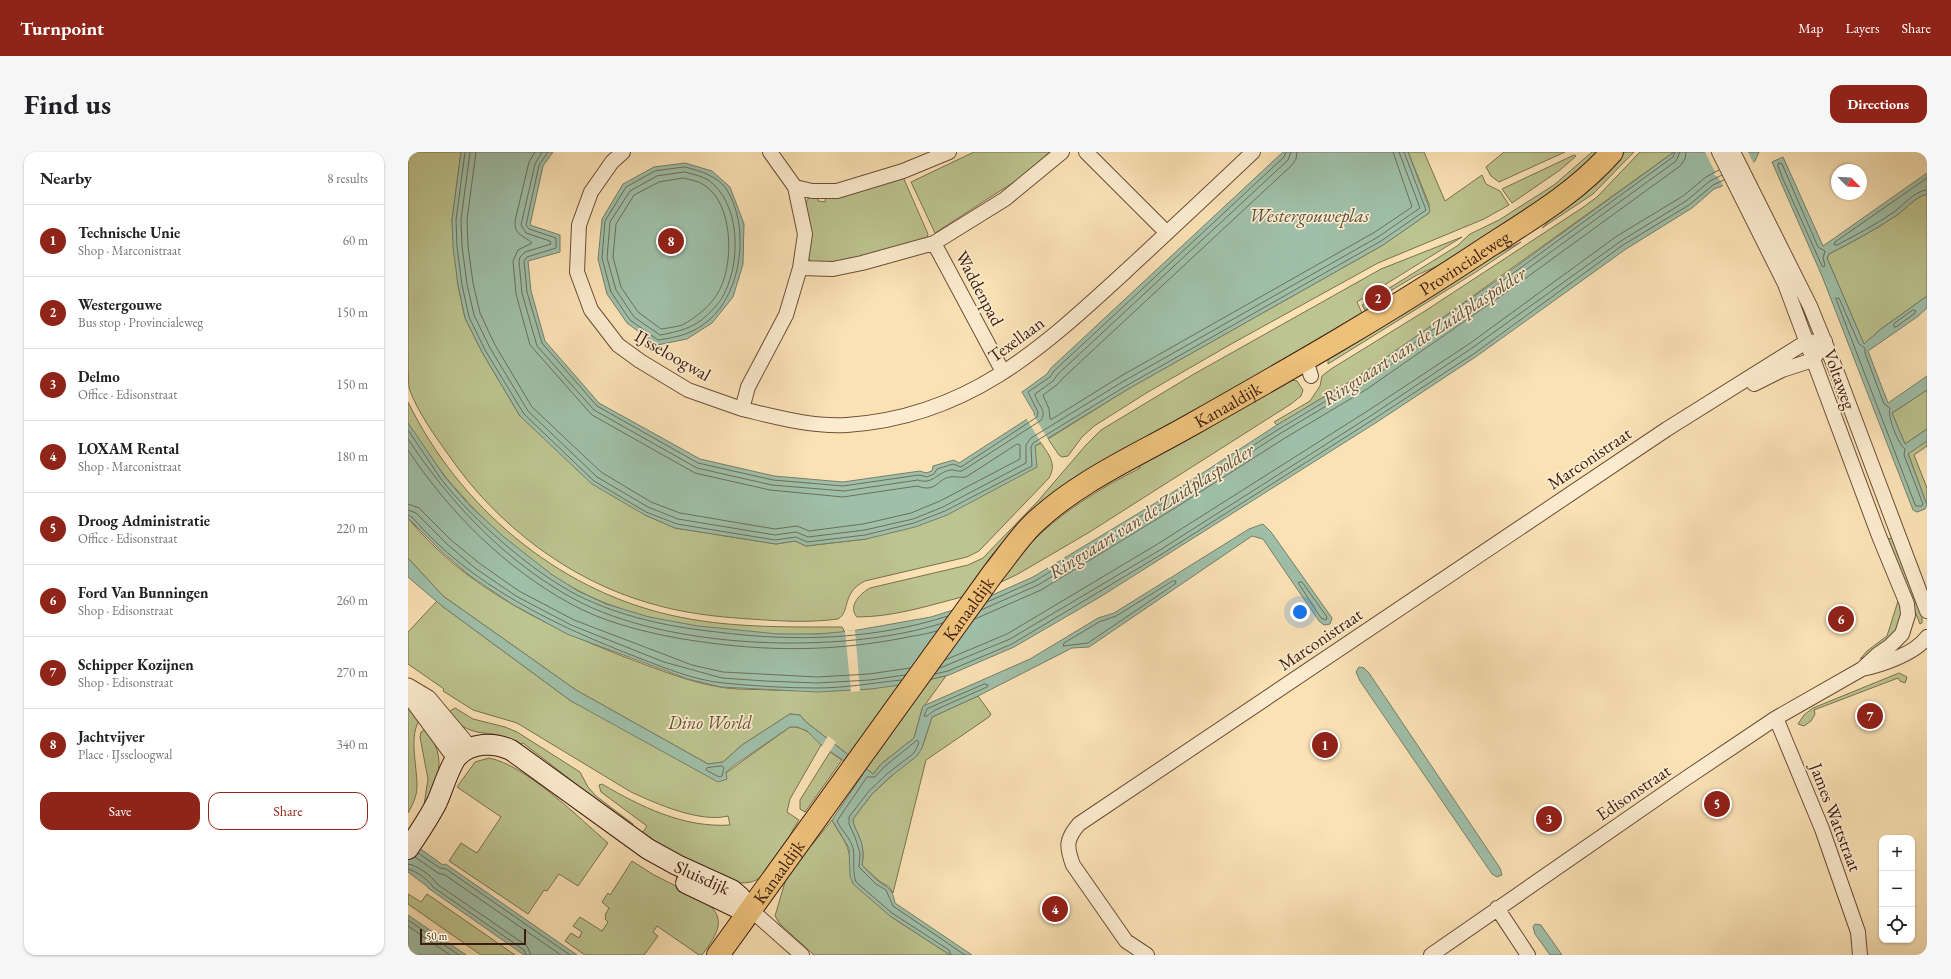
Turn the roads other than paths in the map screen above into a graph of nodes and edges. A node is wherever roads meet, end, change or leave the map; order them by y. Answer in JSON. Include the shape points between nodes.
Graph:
{"nodes":[{"id":1,"x":623,"y":152,"type":"edge"},
{"id":2,"x":770,"y":152,"type":"edge"},
{"id":3,"x":949,"y":152,"type":"edge"},
{"id":4,"x":1062,"y":152,"type":"edge"},
{"id":5,"x":1086,"y":152,"type":"edge"},
{"id":6,"x":1253,"y":152,"type":"edge"},
{"id":7,"x":1612,"y":152,"type":"edge"},
{"id":8,"x":1718,"y":152,"type":"edge"},
{"id":9,"x":1733,"y":152,"type":"edge"},
{"id":10,"x":1742,"y":183,"type":"junction"},
{"id":11,"x":795,"y":187,"type":"junction"},
{"id":12,"x":1167,"y":233,"type":"junction"},
{"id":13,"x":934,"y":243,"type":"junction"},
{"id":14,"x":800,"y":268,"type":"junction"},
{"id":15,"x":1825,"y":341,"type":"junction"},
{"id":16,"x":1806,"y":342,"type":"junction"},
{"id":17,"x":1813,"y":360,"type":"junction"},
{"id":18,"x":1309,"y":368,"type":"joint"},
{"id":19,"x":1004,"y":372,"type":"junction"},
{"id":20,"x":1718,"y":398,"type":"junction"},
{"id":21,"x":742,"y":409,"type":"junction"},
{"id":22,"x":1927,"y":611,"type":"edge"},
{"id":23,"x":1905,"y":626,"type":"joint"},
{"id":24,"x":1925,"y":640,"type":"edge"},
{"id":25,"x":1862,"y":669,"type":"junction"},
{"id":26,"x":408,"y":687,"type":"edge"},
{"id":27,"x":408,"y":692,"type":"edge"},
{"id":28,"x":1776,"y":718,"type":"junction"},
{"id":29,"x":463,"y":753,"type":"junction"},
{"id":30,"x":410,"y":845,"type":"edge"},
{"id":31,"x":1497,"y":908,"type":"junction"},
{"id":32,"x":750,"y":910,"type":"junction"},
{"id":33,"x":718,"y":955,"type":"edge"},
{"id":34,"x":802,"y":955,"type":"edge"},
{"id":35,"x":1147,"y":955,"type":"edge"},
{"id":36,"x":1431,"y":955,"type":"edge"},
{"id":37,"x":1528,"y":955,"type":"edge"},
{"id":38,"x":1860,"y":955,"type":"edge"}],
"edges":[{"from":1,"to":21,"type":"street","name":"IJsseloogwal","via":[[612,162],[591,192],[578,225],[577,272],[591,310],[618,344],[640,361],[688,390]]},
{"from":2,"to":11,"type":"street"},
{"from":3,"to":11,"type":"street","via":[[904,171],[837,191],[812,191]]},
{"from":4,"to":13,"type":"street","via":[[1005,199]]},
{"from":5,"to":12,"type":"street"},
{"from":6,"to":12,"type":"street","name":"Texellaan"},
{"from":7,"to":18,"type":"main road","name":"Provincialeweg","via":[[1586,179],[1541,212],[1393,308]]},
{"from":8,"to":10,"type":"street","name":"Voltaweg"},
{"from":9,"to":10,"type":"street","name":"Voltaweg"},
{"from":10,"to":15,"type":"street","name":"Voltaweg","via":[[1796,274]]},
{"from":10,"to":16,"type":"street","name":"Voltaweg","via":[[1785,284]]},
{"from":11,"to":14,"type":"street","via":[[805,234]]},
{"from":12,"to":19,"type":"street","name":"Texellaan","via":[[1069,324]]},
{"from":13,"to":14,"type":"street","via":[[833,269]]},
{"from":13,"to":19,"type":"street","name":"Waddenpad"},
{"from":14,"to":21,"type":"street","via":[[786,315],[748,387]]},
{"from":15,"to":16,"type":"street","name":"Marconistraat"},
{"from":15,"to":17,"type":"street"},
{"from":15,"to":22,"type":"street","name":"Voltaweg"},
{"from":16,"to":17,"type":"street","name":"Voltaweg"},
{"from":16,"to":20,"type":"street","name":"Marconistraat"},
{"from":17,"to":20,"type":"street","name":"Marconistraat","via":[[1782,370],[1734,394]]},
{"from":17,"to":23,"type":"street","name":"Voltaweg","via":[[1906,604],[1908,614]]},
{"from":18,"to":32,"type":"main road","name":"Kanaaldijk","via":[[1112,469],[1070,495],[1033,524]]},
{"from":19,"to":21,"type":"street","name":"Texellaan","via":[[942,405],[904,416],[846,425],[790,421]]},
{"from":20,"to":35,"type":"street","name":"Marconistraat","via":[[1667,429],[1080,824],[1070,835],[1068,850],[1074,865],[1126,941]]},
{"from":23,"to":25,"type":"street","name":"Edisonstraat","via":[[1902,634]]},
{"from":24,"to":25,"type":"street","name":"Edisonstraat","via":[[1883,664]]},
{"from":25,"to":28,"type":"street","name":"Edisonstraat"},
{"from":26,"to":29,"type":"street","via":[[428,699]]},
{"from":27,"to":29,"type":"street"},
{"from":28,"to":31,"type":"street","name":"Edisonstraat"},
{"from":28,"to":38,"type":"street","name":"James Wattstraat","via":[[1822,829],[1858,932]]},
{"from":29,"to":30,"type":"main road"},
{"from":29,"to":32,"type":"main road","name":"Sluisdijk","via":[[488,744],[503,746],[648,848],[683,868],[732,890]]},
{"from":31,"to":36,"type":"street","name":"Edisonstraat"},
{"from":31,"to":37,"type":"street"},
{"from":32,"to":33,"type":"main road","name":"Kanaaldijk"},
{"from":32,"to":34,"type":"street"}]}
